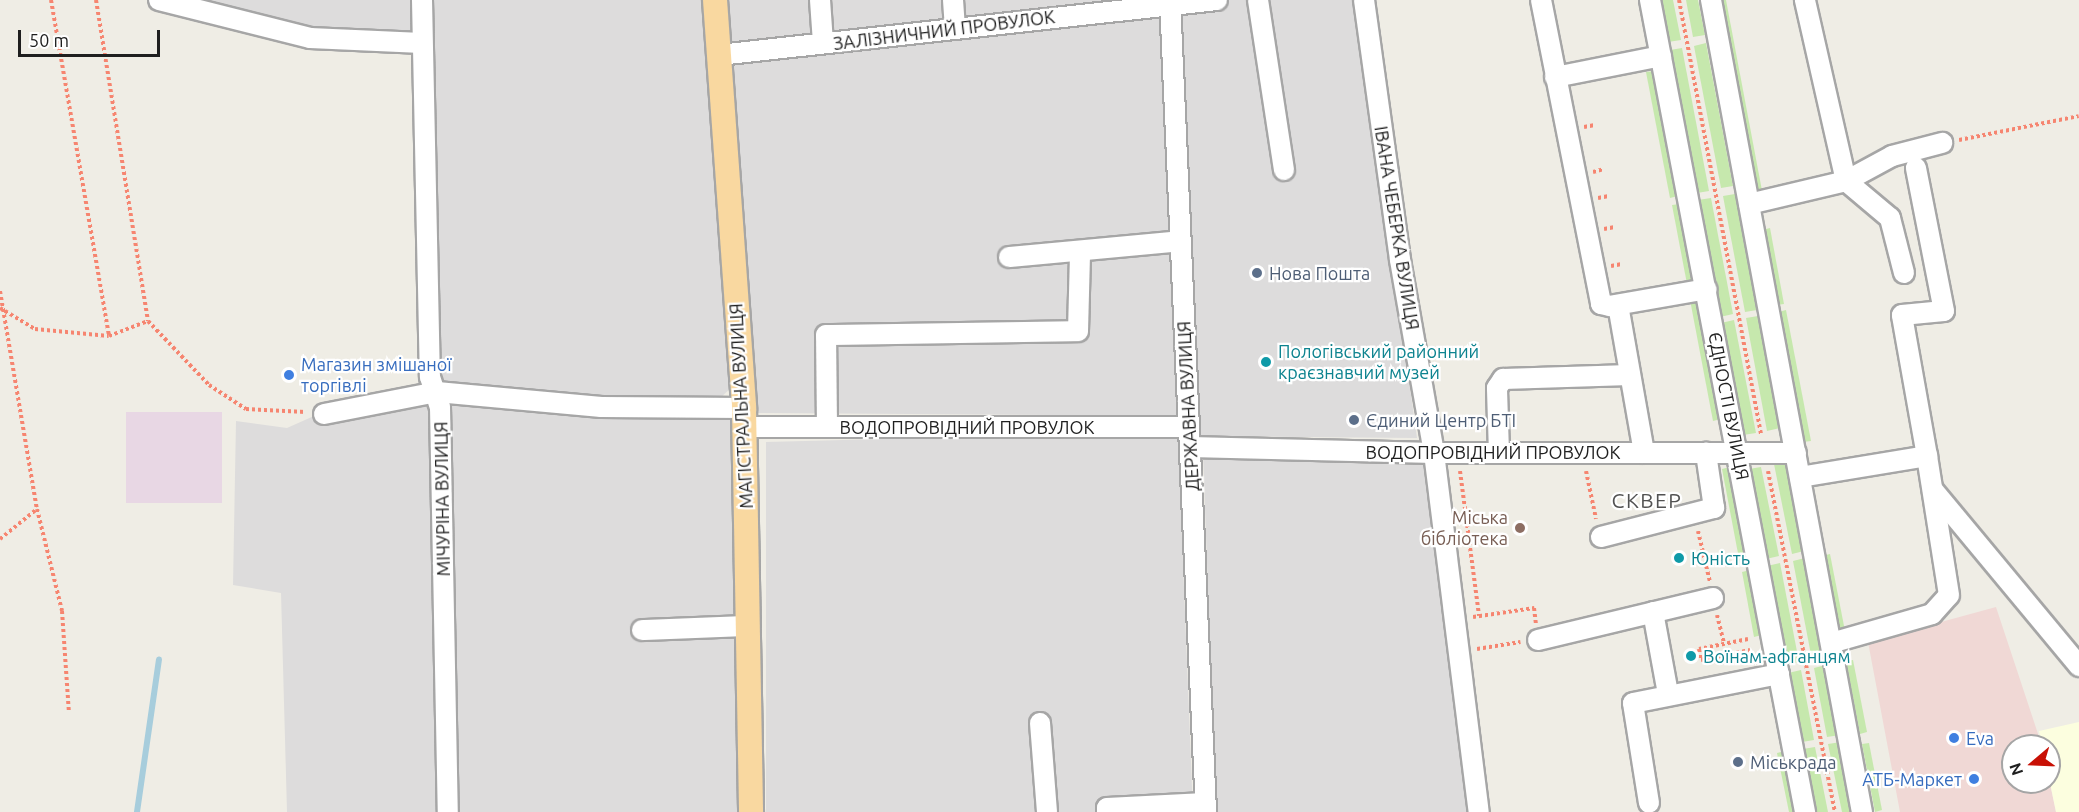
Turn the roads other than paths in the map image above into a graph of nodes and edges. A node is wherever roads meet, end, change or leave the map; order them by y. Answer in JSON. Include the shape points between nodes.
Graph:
{"nodes":[{"id":1,"x":159,"y":0,"type":"edge"},
{"id":2,"x":422,"y":0,"type":"edge"},
{"id":3,"x":715,"y":0,"type":"edge"},
{"id":4,"x":820,"y":0,"type":"edge"},
{"id":5,"x":953,"y":0,"type":"edge"},
{"id":6,"x":1217,"y":0,"type":"edge"},
{"id":7,"x":1258,"y":0,"type":"edge"},
{"id":8,"x":1364,"y":0,"type":"edge"},
{"id":9,"x":1541,"y":0,"type":"edge"},
{"id":10,"x":1650,"y":0,"type":"edge"},
{"id":11,"x":1711,"y":0,"type":"edge"},
{"id":12,"x":1805,"y":0,"type":"edge"},
{"id":13,"x":1170,"y":2,"type":"edge"},
{"id":14,"x":955,"y":28,"type":"junction"},
{"id":15,"x":423,"y":43,"type":"junction"},
{"id":16,"x":823,"y":44,"type":"junction"},
{"id":17,"x":718,"y":55,"type":"junction"},
{"id":18,"x":1660,"y":56,"type":"junction"},
{"id":19,"x":1556,"y":77,"type":"junction"},
{"id":20,"x":1942,"y":143,"type":"road end"},
{"id":21,"x":1916,"y":168,"type":"dead end"},
{"id":22,"x":1284,"y":170,"type":"dead end"},
{"id":23,"x":1846,"y":181,"type":"junction"},
{"id":24,"x":1749,"y":204,"type":"junction"},
{"id":25,"x":1180,"y":241,"type":"junction"},
{"id":26,"x":1080,"y":252,"type":"junction"},
{"id":27,"x":1009,"y":257,"type":"dead end"},
{"id":28,"x":1904,"y":273,"type":"dead end"},
{"id":29,"x":1707,"y":289,"type":"junction"},
{"id":30,"x":1618,"y":305,"type":"junction"},
{"id":31,"x":1630,"y":375,"type":"junction"},
{"id":32,"x":437,"y":393,"type":"junction"},
{"id":33,"x":324,"y":414,"type":"road end"},
{"id":34,"x":745,"y":417,"type":"junction"},
{"id":35,"x":827,"y":427,"type":"junction"},
{"id":36,"x":1189,"y":437,"type":"junction"},
{"id":37,"x":1434,"y":453,"type":"junction"},
{"id":38,"x":1499,"y":453,"type":"junction"},
{"id":39,"x":1644,"y":453,"type":"junction"},
{"id":40,"x":1706,"y":453,"type":"junction"},
{"id":41,"x":1739,"y":453,"type":"junction"},
{"id":42,"x":1796,"y":453,"type":"junction"},
{"id":43,"x":1927,"y":456,"type":"junction"},
{"id":44,"x":1800,"y":477,"type":"junction"},
{"id":45,"x":1932,"y":489,"type":"junction"},
{"id":46,"x":1600,"y":537,"type":"road end"},
{"id":47,"x":1713,"y":598,"type":"dead end"},
{"id":48,"x":1653,"y":612,"type":"junction"},
{"id":49,"x":748,"y":626,"type":"junction"},
{"id":50,"x":642,"y":630,"type":"dead end"},
{"id":51,"x":1538,"y":640,"type":"road end"},
{"id":52,"x":1831,"y":643,"type":"junction"},
{"id":53,"x":2079,"y":666,"type":"edge"},
{"id":54,"x":1779,"y":674,"type":"junction"},
{"id":55,"x":1668,"y":694,"type":"junction"},
{"id":56,"x":1040,"y":723,"type":"dead end"},
{"id":57,"x":1648,"y":803,"type":"dead end"},
{"id":58,"x":1206,"y":807,"type":"edge"},
{"id":59,"x":448,"y":812,"type":"edge"},
{"id":60,"x":750,"y":812,"type":"edge"},
{"id":61,"x":1047,"y":812,"type":"edge"},
{"id":62,"x":1107,"y":812,"type":"edge"},
{"id":63,"x":1479,"y":812,"type":"edge"},
{"id":64,"x":1805,"y":812,"type":"edge"},
{"id":65,"x":1862,"y":812,"type":"edge"}],
"edges":[{"from":1,"to":15,"type":"street","via":[[310,38]]},
{"from":2,"to":15,"type":"street","name":"МІЧУРІНА ВУЛИЦЯ"},
{"from":3,"to":17,"type":"main road","name":"МАГІСТРАЛЬНА ВУЛИЦЯ"},
{"from":4,"to":16,"type":"street"},
{"from":5,"to":14,"type":"street"},
{"from":6,"to":13,"type":"street","name":"ЗАЛІЗНИЧНИЙ ПРОВУЛОК"},
{"from":7,"to":22,"type":"street"},
{"from":8,"to":37,"type":"street","name":"ІВАНА ЧЕБЕРКА ВУЛИЦЯ","via":[[1393,219]]},
{"from":9,"to":19,"type":"street"},
{"from":10,"to":18,"type":"street","name":"ЄДНОСТІ ВУЛИЦЯ"},
{"from":11,"to":24,"type":"street"},
{"from":12,"to":23,"type":"street"},
{"from":13,"to":14,"type":"street","name":"ЗАЛІЗНИЧНИЙ ПРОВУЛОК"},
{"from":13,"to":25,"type":"street","name":"ДЕРЖАВНА ВУЛИЦЯ"},
{"from":14,"to":16,"type":"street","name":"ЗАЛІЗНИЧНИЙ ПРОВУЛОК"},
{"from":15,"to":32,"type":"street","name":"МІЧУРІНА ВУЛИЦЯ","via":[[430,377]]},
{"from":16,"to":17,"type":"street","name":"ЗАЛІЗНИЧНИЙ ПРОВУЛОК"},
{"from":17,"to":34,"type":"main road","name":"МАГІСТРАЛЬНА ВУЛИЦЯ"},
{"from":18,"to":19,"type":"street"},
{"from":18,"to":29,"type":"street","name":"ЄДНОСТІ ВУЛИЦЯ"},
{"from":19,"to":30,"type":"street","via":[[1598,296],[1603,306]]},
{"from":20,"to":23,"type":"street","via":[[1892,156]]},
{"from":21,"to":43,"type":"street","via":[[1944,311],[1902,315]]},
{"from":23,"to":24,"type":"street"},
{"from":23,"to":28,"type":"street","via":[[1890,218]]},
{"from":24,"to":42,"type":"street"},
{"from":25,"to":26,"type":"street"},
{"from":25,"to":36,"type":"street","name":"ДЕРЖАВНА ВУЛИЦЯ"},
{"from":26,"to":27,"type":"street"},
{"from":26,"to":35,"type":"street","via":[[1078,331],[826,335]]},
{"from":29,"to":30,"type":"street"},
{"from":29,"to":41,"type":"street","name":"ЄДНОСТІ ВУЛИЦЯ"},
{"from":30,"to":31,"type":"street"},
{"from":31,"to":38,"type":"street","via":[[1503,379],[1497,388]]},
{"from":31,"to":39,"type":"street"},
{"from":32,"to":33,"type":"street","name":"ВОДОПРОВІДНИЙ ПРОВУЛОК"},
{"from":32,"to":34,"type":"street","name":"ВОДОПРОВІДНИЙ ПРОВУЛОК"},
{"from":32,"to":59,"type":"street","name":"МІЧУРІНА ВУЛИЦЯ"},
{"from":34,"to":35,"type":"street","name":"ВОДОПРОВІДНИЙ ПРОВУЛОК"},
{"from":34,"to":49,"type":"main road","name":"МАГІСТРАЛЬНА ВУЛИЦЯ"},
{"from":35,"to":36,"type":"street","name":"ВОДОПРОВІДНИЙ ПРОВУЛОК"},
{"from":36,"to":37,"type":"street","name":"ВОДОПРОВІДНИЙ ПРОВУЛОК"},
{"from":36,"to":58,"type":"street","name":"ДЕРЖАВНА ВУЛИЦЯ"},
{"from":37,"to":38,"type":"street","name":"ВОДОПРОВІДНИЙ ПРОВУЛОК"},
{"from":37,"to":63,"type":"street","name":"ІВАНА ЧЕБЕРКА ВУЛИЦЯ"},
{"from":38,"to":39,"type":"street","name":"ВОДОПРОВІДНИЙ ПРОВУЛОК"},
{"from":39,"to":40,"type":"street","name":"ВОДОПРОВІДНИЙ ПРОВУЛОК"},
{"from":40,"to":41,"type":"street","name":"ВОДОПРОВІДНИЙ ПРОВУЛОК"},
{"from":40,"to":46,"type":"street","via":[[1714,508]]},
{"from":41,"to":42,"type":"street","name":"ВОДОПРОВІДНИЙ ПРОВУЛОК"},
{"from":41,"to":54,"type":"street","name":"ЄДНОСТІ ВУЛИЦЯ"},
{"from":42,"to":44,"type":"street"},
{"from":43,"to":44,"type":"street"},
{"from":43,"to":45,"type":"street"},
{"from":44,"to":52,"type":"street"},
{"from":45,"to":52,"type":"street","via":[[1949,595],[1932,614]]},
{"from":45,"to":53,"type":"street"},
{"from":47,"to":48,"type":"street"},
{"from":48,"to":51,"type":"street"},
{"from":48,"to":55,"type":"street"},
{"from":49,"to":50,"type":"street"},
{"from":49,"to":60,"type":"main road","name":"МАГІСТРАЛЬНА ВУЛИЦЯ"},
{"from":52,"to":65,"type":"street"},
{"from":54,"to":55,"type":"street"},
{"from":54,"to":64,"type":"street","name":"ЄДНОСТІ ВУЛИЦЯ"},
{"from":55,"to":57,"type":"street","via":[[1635,701],[1631,707]]},
{"from":56,"to":61,"type":"street"},
{"from":58,"to":62,"type":"street","via":[[1107,808]]}]}
